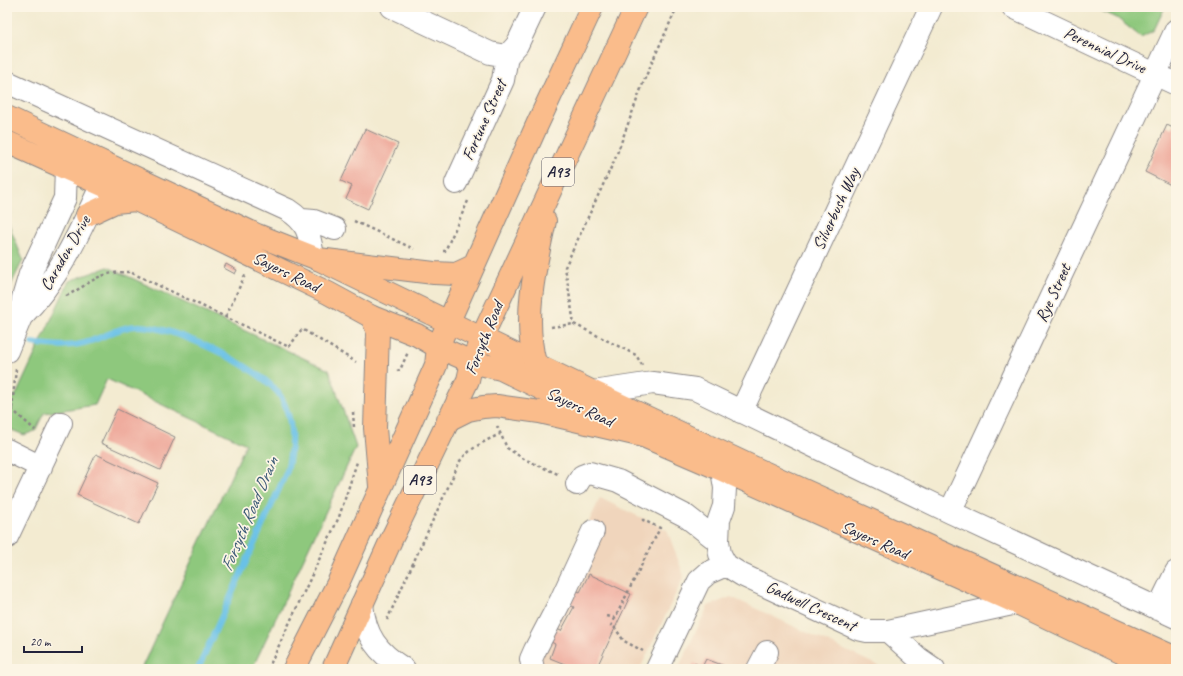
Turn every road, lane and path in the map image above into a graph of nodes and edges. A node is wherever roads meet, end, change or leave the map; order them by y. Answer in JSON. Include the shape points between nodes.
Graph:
{"nodes":[{"id":1,"x":392,"y":7,"type":"edge"},
{"id":2,"x":535,"y":7,"type":"edge"},
{"id":3,"x":592,"y":7,"type":"edge"},
{"id":4,"x":636,"y":7,"type":"edge"},
{"id":5,"x":677,"y":7,"type":"edge"},
{"id":6,"x":932,"y":7,"type":"edge"},
{"id":7,"x":1013,"y":7,"type":"edge"},
{"id":8,"x":1176,"y":30,"type":"edge"},
{"id":9,"x":507,"y":56,"type":"junction"},
{"id":10,"x":1156,"y":74,"type":"junction"},
{"id":11,"x":7,"y":82,"type":"edge"},
{"id":12,"x":1176,"y":84,"type":"edge"},
{"id":13,"x":7,"y":117,"type":"edge"},
{"id":14,"x":7,"y":142,"type":"edge"},
{"id":15,"x":91,"y":170,"type":"junction"},
{"id":16,"x":555,"y":179,"type":"junction"},
{"id":17,"x":456,"y":183,"type":"dead end"},
{"id":18,"x":136,"y":200,"type":"junction"},
{"id":19,"x":62,"y":205,"type":"junction"},
{"id":20,"x":85,"y":220,"type":"junction"},
{"id":21,"x":302,"y":220,"type":"junction"},
{"id":22,"x":335,"y":229,"type":"dead end"},
{"id":23,"x":315,"y":258,"type":"junction"},
{"id":24,"x":473,"y":266,"type":"junction"},
{"id":25,"x":59,"y":299,"type":"dead end"},
{"id":26,"x":22,"y":317,"type":"junction"},
{"id":27,"x":372,"y":317,"type":"junction"},
{"id":28,"x":449,"y":321,"type":"junction"},
{"id":29,"x":482,"y":337,"type":"junction"},
{"id":30,"x":438,"y":347,"type":"junction"},
{"id":31,"x":7,"y":351,"type":"edge"},
{"id":32,"x":472,"y":362,"type":"junction"},
{"id":33,"x":535,"y":363,"type":"junction"},
{"id":34,"x":358,"y":364,"type":"dead end"},
{"id":35,"x":653,"y":383,"type":"junction"},
{"id":36,"x":593,"y":392,"type":"junction"},
{"id":37,"x":7,"y":405,"type":"edge"},
{"id":38,"x":497,"y":406,"type":"junction"},
{"id":39,"x":354,"y":408,"type":"dead end"},
{"id":40,"x":741,"y":412,"type":"junction"},
{"id":41,"x":448,"y":420,"type":"junction"},
{"id":42,"x":354,"y":429,"type":"dead end"},
{"id":43,"x":57,"y":432,"type":"joint"},
{"id":44,"x":500,"y":434,"type":"junction"},
{"id":45,"x":644,"y":436,"type":"junction"},
{"id":46,"x":7,"y":450,"type":"edge"},
{"id":47,"x":358,"y":456,"type":"dead end"},
{"id":48,"x":41,"y":467,"type":"junction"},
{"id":49,"x":722,"y":470,"type":"junction"},
{"id":50,"x":577,"y":484,"type":"joint"},
{"id":51,"x":380,"y":487,"type":"junction"},
{"id":52,"x":950,"y":512,"type":"junction"},
{"id":53,"x":643,"y":513,"type":"dead end"},
{"id":54,"x":593,"y":531,"type":"dead end"},
{"id":55,"x":7,"y":537,"type":"edge"},
{"id":56,"x":718,"y":541,"type":"junction"},
{"id":57,"x":726,"y":565,"type":"junction"},
{"id":58,"x":1176,"y":572,"type":"edge"},
{"id":59,"x":1017,"y":603,"type":"junction"},
{"id":60,"x":362,"y":604,"type":"junction"},
{"id":61,"x":1167,"y":613,"type":"edge"},
{"id":62,"x":607,"y":616,"type":"dead end"},
{"id":63,"x":615,"y":618,"type":"junction"},
{"id":64,"x":888,"y":631,"type":"junction"},
{"id":65,"x":541,"y":637,"type":"junction"},
{"id":66,"x":373,"y":642,"type":"junction"},
{"id":67,"x":1176,"y":658,"type":"edge"},
{"id":68,"x":653,"y":661,"type":"edge"},
{"id":69,"x":268,"y":669,"type":"edge"},
{"id":70,"x":294,"y":669,"type":"edge"},
{"id":71,"x":333,"y":669,"type":"edge"},
{"id":72,"x":404,"y":669,"type":"edge"},
{"id":73,"x":533,"y":669,"type":"edge"},
{"id":74,"x":550,"y":669,"type":"edge"},
{"id":75,"x":933,"y":669,"type":"edge"},
{"id":76,"x":1155,"y":669,"type":"edge"}],
"edges":[{"from":1,"to":9,"type":"street","name":"Fortune Street","via":[[494,54]]},
{"from":2,"to":9,"type":"street","name":"Fortune Street","via":[[517,45]]},
{"from":3,"to":24,"type":"main road","name":"Forsyth Road","number":"A93"},
{"from":4,"to":16,"type":"main road","name":"Forsyth Road","number":"A93"},
{"from":5,"to":35,"type":"path","via":[[645,78],[615,159],[565,267],[574,324],[636,355]]},
{"from":6,"to":40,"type":"street","name":"Silverbush Way"},
{"from":7,"to":10,"type":"street","name":"Perennial Drive"},
{"from":8,"to":10,"type":"street","name":"Rye Street"},
{"from":9,"to":17,"type":"street","name":"Fortune Street","via":[[503,80]]},
{"from":10,"to":12,"type":"street","name":"Perennial Drive"},
{"from":10,"to":52,"type":"street","name":"Rye Street"},
{"from":11,"to":21,"type":"street","via":[[288,210]]},
{"from":13,"to":15,"type":"main road","name":"Sayers Road"},
{"from":14,"to":15,"type":"main road","name":"Sayers Road"},
{"from":15,"to":18,"type":"main road","name":"Sayers Road"},
{"from":15,"to":19,"type":"street","name":"Caradon Drive"},
{"from":15,"to":20,"type":"street","name":"Caradon Drive"},
{"from":15,"to":23,"type":"main road","name":"Sayers Road"},
{"from":16,"to":29,"type":"main road","name":"Forsyth Road","number":"A93"},
{"from":16,"to":33,"type":"main road","via":[[537,258],[531,299],[530,344]]},
{"from":18,"to":20,"type":"main road","via":[[115,202]]},
{"from":18,"to":27,"type":"main road","name":"Sayers Road"},
{"from":19,"to":20,"type":"street"},
{"from":19,"to":26,"type":"street","name":"Caradon Drive","via":[[30,274],[23,298]]},
{"from":20,"to":26,"type":"street","name":"Caradon Drive","via":[[51,284]]},
{"from":21,"to":22,"type":"street","via":[[314,221]]},
{"from":21,"to":23,"type":"street","name":"Sayers Road","via":[[309,234]]},
{"from":23,"to":24,"type":"main road","via":[[434,273],[456,274]]},
{"from":23,"to":28,"type":"main road","name":"Sayers Road"},
{"from":24,"to":28,"type":"main road","name":"Forsyth Road","number":"A93"},
{"from":25,"to":34,"type":"path","via":[[95,278],[112,272],[130,272],[289,347],[302,329]]},
{"from":26,"to":31,"type":"street","name":"Caradon Drive"},
{"from":27,"to":30,"type":"main road","name":"Sayers Road","via":[[417,335]]},
{"from":27,"to":51,"type":"main road","via":[[378,332],[375,428]]},
{"from":28,"to":29,"type":"main road","name":"Sayers Road"},
{"from":28,"to":30,"type":"main road","name":"Forsyth Road","number":"A93"},
{"from":29,"to":32,"type":"main road","name":"Forsyth Road","number":"A93"},
{"from":29,"to":33,"type":"main road","name":"Sayers Road"},
{"from":30,"to":32,"type":"main road","name":"Sayers Road"},
{"from":30,"to":51,"type":"main road","name":"Forsyth Road","number":"A93","via":[[436,365]]},
{"from":32,"to":41,"type":"main road","name":"Forsyth Road","number":"A93","via":[[468,380]]},
{"from":32,"to":45,"type":"main road","name":"Sayers Road","via":[[501,369]]},
{"from":33,"to":36,"type":"main road","name":"Sayers Road"},
{"from":35,"to":36,"type":"street","name":"Sayers Road"},
{"from":35,"to":40,"type":"street","name":"Sayers Road","via":[[695,389]]},
{"from":36,"to":67,"type":"main road","name":"Sayers Road"},
{"from":37,"to":43,"type":"path","via":[[40,435]]},
{"from":38,"to":41,"type":"main road","via":[[468,410]]},
{"from":38,"to":44,"type":"path","via":[[494,417]]},
{"from":38,"to":45,"type":"main road","via":[[540,412]]},
{"from":39,"to":42,"type":"path"},
{"from":40,"to":52,"type":"street","name":"Sayers Road"},
{"from":41,"to":60,"type":"main road","name":"Forsyth Road","number":"A93"},
{"from":43,"to":48,"type":"street"},
{"from":44,"to":50,"type":"path","via":[[507,448],[524,459]]},
{"from":44,"to":66,"type":"path","via":[[476,446],[460,461],[382,630]]},
{"from":45,"to":49,"type":"main road","name":"Sayers Road"},
{"from":46,"to":48,"type":"street"},
{"from":47,"to":69,"type":"path","via":[[339,517]]},
{"from":48,"to":55,"type":"street"},
{"from":49,"to":56,"type":"street","via":[[724,506],[719,520]]},
{"from":49,"to":59,"type":"main road","name":"Sayers Road"},
{"from":50,"to":56,"type":"street","via":[[582,476],[590,473],[618,481],[686,516]]},
{"from":51,"to":70,"type":"main road","name":"Forsyth Road","number":"A93","via":[[339,581]]},
{"from":52,"to":61,"type":"street","name":"Sayers Road"},
{"from":53,"to":63,"type":"path","via":[[643,520],[660,528]]},
{"from":54,"to":65,"type":"street"},
{"from":56,"to":57,"type":"street","via":[[720,554]]},
{"from":57,"to":64,"type":"street","name":"Gadwell Crescent","via":[[742,575],[858,629]]},
{"from":57,"to":68,"type":"street","via":[[708,573],[699,581]]},
{"from":58,"to":61,"type":"street"},
{"from":59,"to":64,"type":"street","name":"Gadwell Crescent"},
{"from":59,"to":76,"type":"main road","name":"Sayers Road"},
{"from":60,"to":66,"type":"street","via":[[363,618]]},
{"from":60,"to":71,"type":"main road","name":"Forsyth Road","number":"A93"},
{"from":62,"to":63,"type":"path"},
{"from":63,"to":68,"type":"path","via":[[611,626],[624,641]]},
{"from":64,"to":75,"type":"street"},
{"from":65,"to":73,"type":"street","via":[[531,659]]},
{"from":65,"to":74,"type":"street","via":[[541,651]]},
{"from":66,"to":72,"type":"street","via":[[381,652]]}]}
